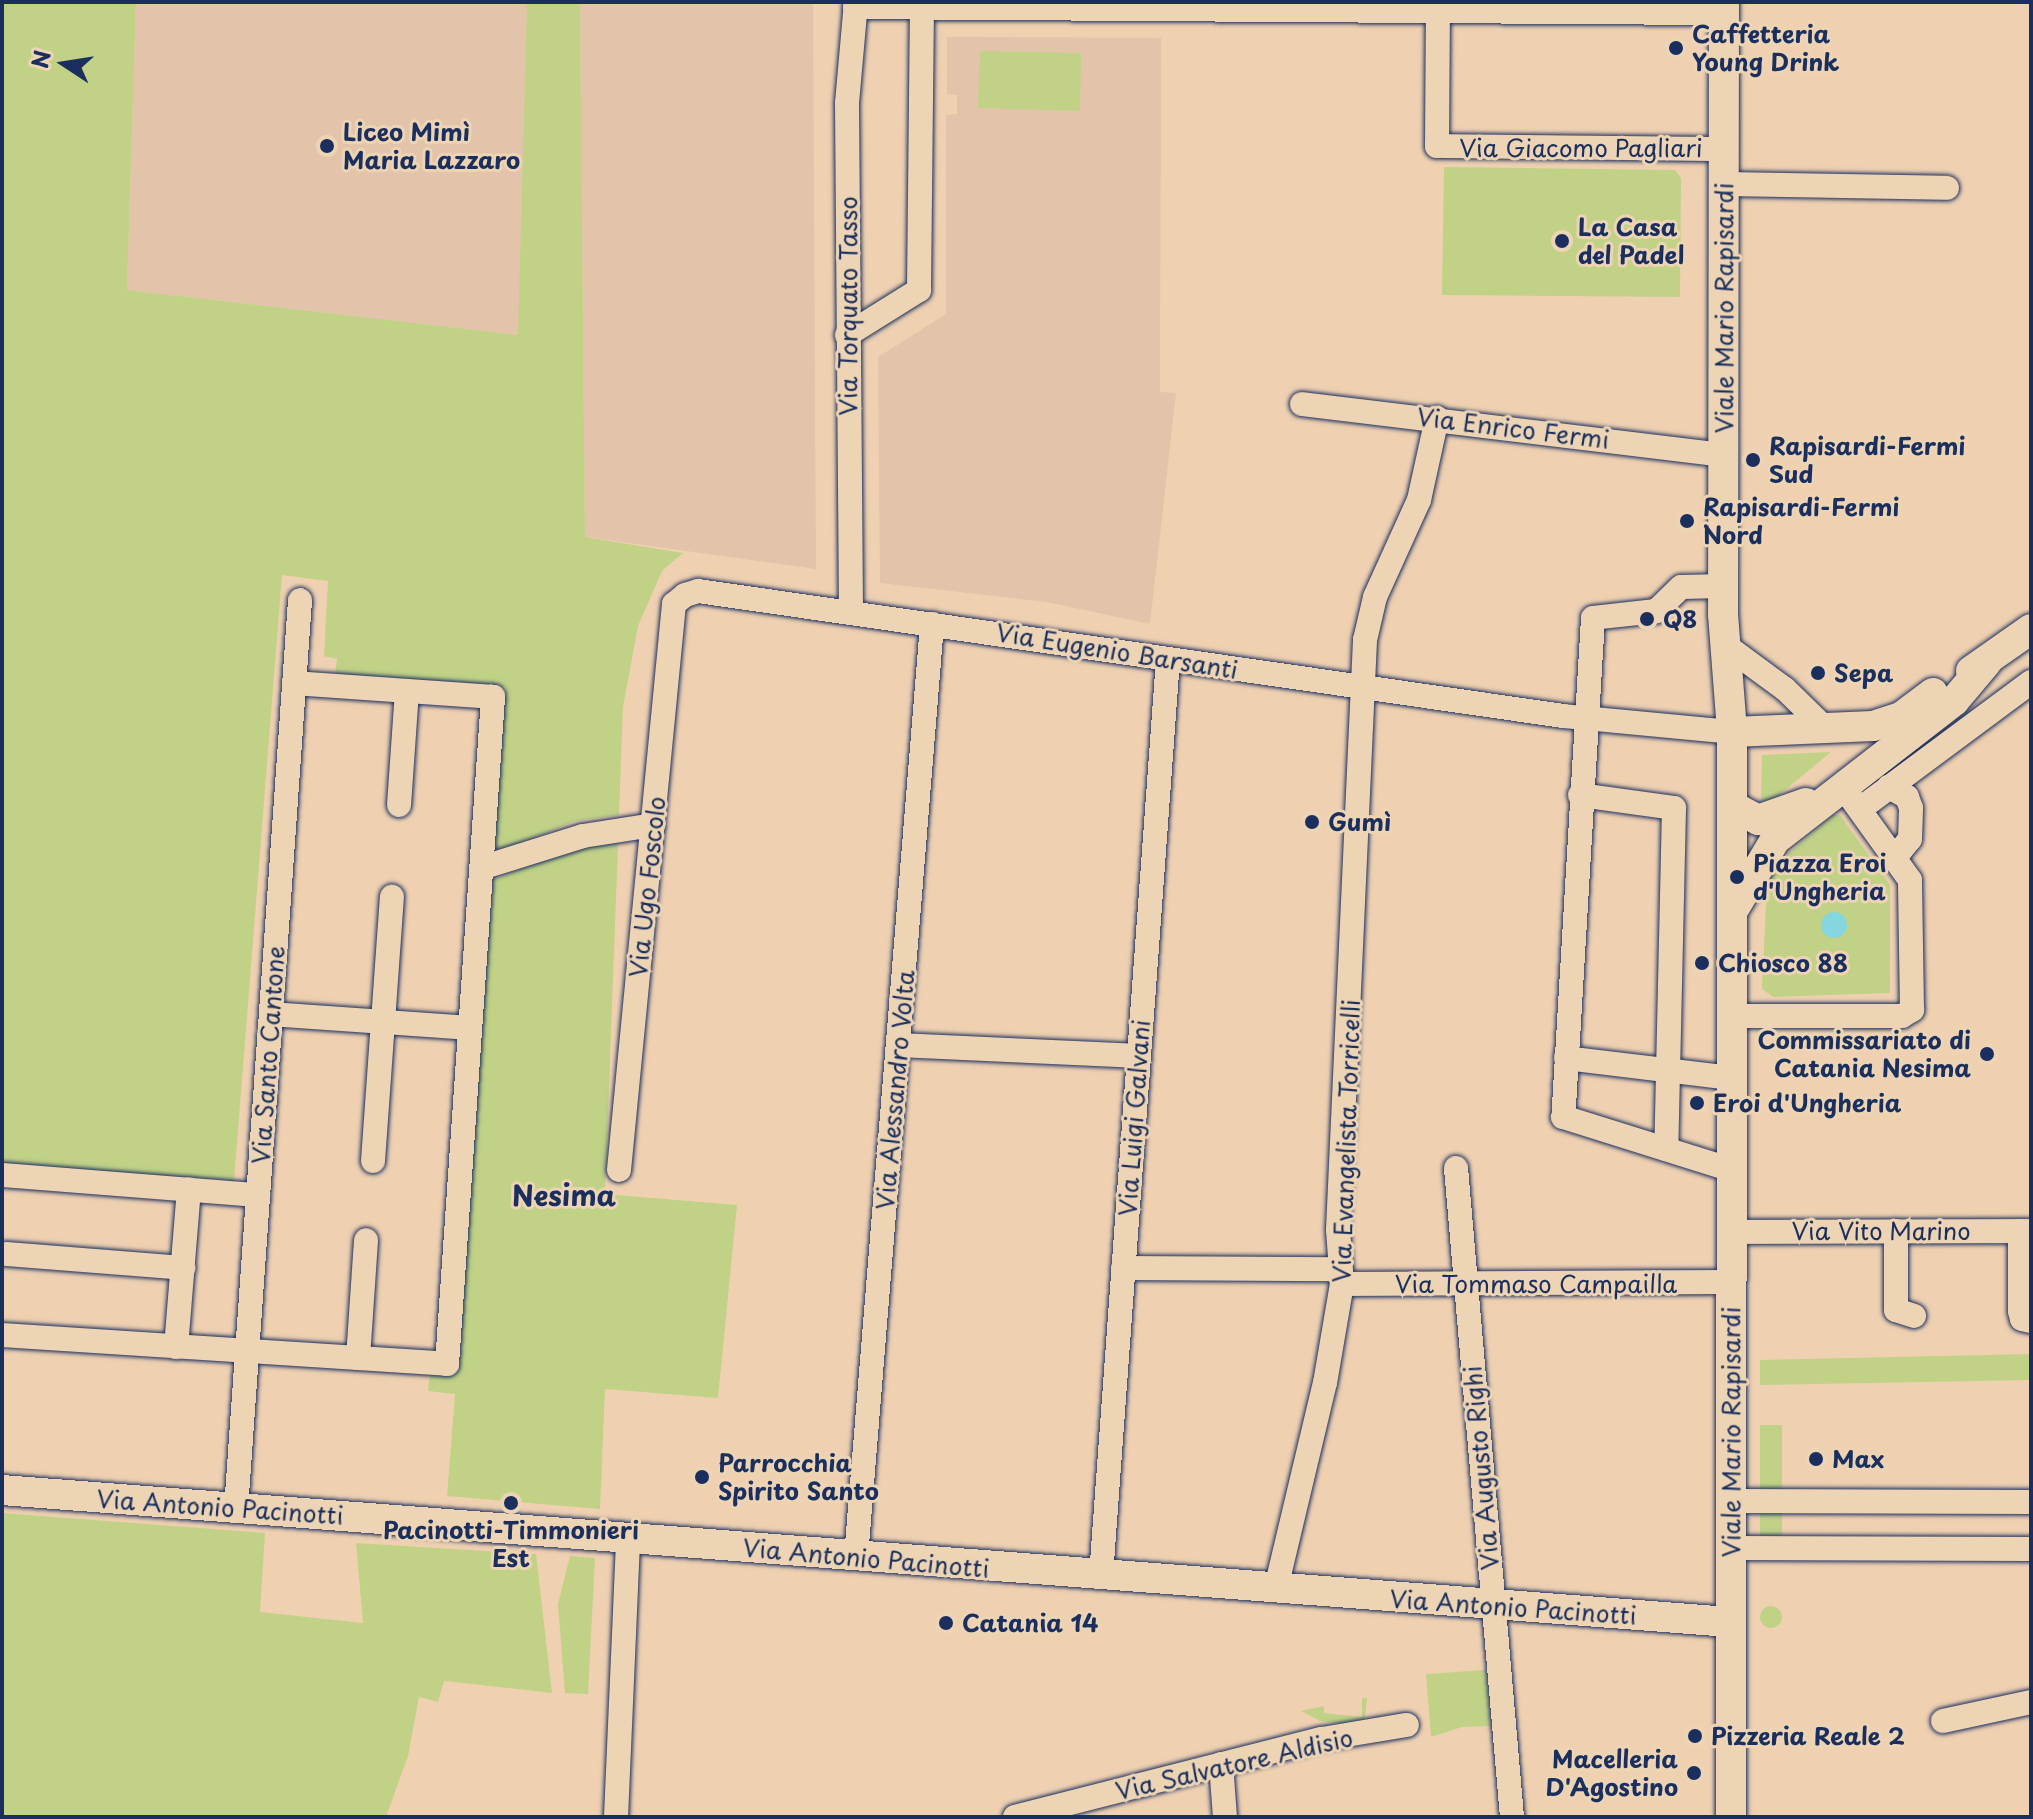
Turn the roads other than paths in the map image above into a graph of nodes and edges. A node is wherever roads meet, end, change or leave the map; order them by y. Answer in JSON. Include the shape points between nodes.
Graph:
{"nodes":[{"id":1,"x":855,"y":4,"type":"edge"},
{"id":2,"x":1154,"y":5,"type":"edge"},
{"id":3,"x":922,"y":6,"type":"junction"},
{"id":4,"x":1438,"y":6,"type":"edge"},
{"id":5,"x":1724,"y":7,"type":"edge"},
{"id":6,"x":1724,"y":149,"type":"junction"},
{"id":7,"x":1724,"y":184,"type":"junction"},
{"id":8,"x":1947,"y":188,"type":"dead end"},
{"id":9,"x":847,"y":335,"type":"junction"},
{"id":10,"x":1302,"y":404,"type":"dead end"},
{"id":11,"x":1437,"y":418,"type":"junction"},
{"id":12,"x":1723,"y":455,"type":"junction"},
{"id":13,"x":300,"y":600,"type":"dead end"},
{"id":14,"x":1724,"y":600,"type":"junction"},
{"id":15,"x":674,"y":604,"type":"joint"},
{"id":16,"x":851,"y":611,"type":"junction"},
{"id":17,"x":932,"y":624,"type":"junction"},
{"id":18,"x":2031,"y":629,"type":"edge"},
{"id":19,"x":1725,"y":645,"type":"junction"},
{"id":20,"x":1168,"y":659,"type":"junction"},
{"id":21,"x":1987,"y":662,"type":"junction"},
{"id":22,"x":2031,"y":682,"type":"edge"},
{"id":23,"x":294,"y":683,"type":"junction"},
{"id":24,"x":1362,"y":688,"type":"junction"},
{"id":25,"x":407,"y":691,"type":"junction"},
{"id":26,"x":1574,"y":717,"type":"junction"},
{"id":27,"x":1824,"y":727,"type":"junction"},
{"id":28,"x":1732,"y":732,"type":"junction"},
{"id":29,"x":1889,"y":787,"type":"junction"},
{"id":30,"x":1580,"y":795,"type":"junction"},
{"id":31,"x":1843,"y":800,"type":"junction"},
{"id":32,"x":399,"y":805,"type":"dead end"},
{"id":33,"x":1732,"y":806,"type":"junction"},
{"id":34,"x":653,"y":825,"type":"junction"},
{"id":35,"x":1889,"y":851,"type":"junction"},
{"id":36,"x":481,"y":868,"type":"junction"},
{"id":37,"x":392,"y":897,"type":"dead end"},
{"id":38,"x":1732,"y":912,"type":"junction"},
{"id":39,"x":271,"y":1014,"type":"junction"},
{"id":40,"x":1731,"y":1016,"type":"junction"},
{"id":41,"x":383,"y":1022,"type":"junction"},
{"id":42,"x":470,"y":1028,"type":"junction"},
{"id":43,"x":899,"y":1045,"type":"junction"},
{"id":44,"x":1139,"y":1056,"type":"junction"},
{"id":45,"x":1566,"y":1058,"type":"junction"},
{"id":46,"x":1668,"y":1070,"type":"junction"},
{"id":47,"x":1732,"y":1078,"type":"junction"},
{"id":48,"x":1666,"y":1149,"type":"junction"},
{"id":49,"x":373,"y":1161,"type":"dead end"},
{"id":50,"x":1456,"y":1168,"type":"dead end"},
{"id":51,"x":619,"y":1170,"type":"dead end"},
{"id":52,"x":1732,"y":1170,"type":"junction"},
{"id":53,"x":2,"y":1175,"type":"edge"},
{"id":54,"x":189,"y":1190,"type":"junction"},
{"id":55,"x":258,"y":1195,"type":"junction"},
{"id":56,"x":1896,"y":1231,"type":"junction"},
{"id":57,"x":2025,"y":1231,"type":"edge"},
{"id":58,"x":1731,"y":1232,"type":"junction"},
{"id":59,"x":366,"y":1240,"type":"dead end"},
{"id":60,"x":6,"y":1254,"type":"dead end"},
{"id":61,"x":183,"y":1268,"type":"junction"},
{"id":62,"x":1123,"y":1268,"type":"junction"},
{"id":63,"x":1341,"y":1276,"type":"junction"},
{"id":64,"x":1731,"y":1282,"type":"junction"},
{"id":65,"x":1465,"y":1286,"type":"junction"},
{"id":66,"x":1914,"y":1316,"type":"dead end"},
{"id":67,"x":2031,"y":1321,"type":"edge"},
{"id":68,"x":2,"y":1335,"type":"edge"},
{"id":69,"x":176,"y":1347,"type":"junction"},
{"id":70,"x":248,"y":1351,"type":"junction"},
{"id":71,"x":358,"y":1358,"type":"junction"},
{"id":72,"x":2,"y":1490,"type":"edge"},
{"id":73,"x":1731,"y":1501,"type":"junction"},
{"id":74,"x":2031,"y":1502,"type":"edge"},
{"id":75,"x":236,"y":1509,"type":"junction"},
{"id":76,"x":628,"y":1539,"type":"junction"},
{"id":77,"x":1731,"y":1548,"type":"junction"},
{"id":78,"x":2031,"y":1549,"type":"edge"},
{"id":79,"x":856,"y":1557,"type":"junction"},
{"id":80,"x":1101,"y":1576,"type":"junction"},
{"id":81,"x":1276,"y":1588,"type":"junction"},
{"id":82,"x":1494,"y":1607,"type":"junction"},
{"id":83,"x":1731,"y":1622,"type":"junction"},
{"id":84,"x":2031,"y":1702,"type":"edge"},
{"id":85,"x":1943,"y":1721,"type":"dead end"},
{"id":86,"x":1407,"y":1725,"type":"dead end"},
{"id":87,"x":1221,"y":1764,"type":"junction"},
{"id":88,"x":616,"y":1817,"type":"edge"},
{"id":89,"x":1015,"y":1817,"type":"edge"},
{"id":90,"x":1225,"y":1817,"type":"edge"},
{"id":91,"x":1512,"y":1817,"type":"edge"},
{"id":92,"x":1731,"y":1817,"type":"edge"}],
"edges":[{"from":1,"to":3,"type":"street"},
{"from":1,"to":9,"type":"street","name":"Via Torquato Tasso","via":[[847,103]]},
{"from":2,"to":3,"type":"street"},
{"from":2,"to":4,"type":"street"},
{"from":3,"to":9,"type":"street","via":[[919,290]]},
{"from":4,"to":5,"type":"street"},
{"from":4,"to":6,"type":"street","name":"Via Giacomo Pagliari","via":[[1437,146]]},
{"from":5,"to":6,"type":"main road","name":"Viale Mario Rapisardi"},
{"from":6,"to":7,"type":"main road","name":"Viale Mario Rapisardi"},
{"from":7,"to":8,"type":"street"},
{"from":7,"to":12,"type":"main road","name":"Viale Mario Rapisardi"},
{"from":9,"to":16,"type":"street","name":"Via Torquato Tasso"},
{"from":10,"to":11,"type":"street","name":"Via Enrico Fermi"},
{"from":11,"to":12,"type":"street","name":"Via Enrico Fermi"},
{"from":11,"to":24,"type":"street","name":"Via Evangelista Torricelli","via":[[1419,500],[1375,597]]},
{"from":12,"to":14,"type":"main road","name":"Viale Mario Rapisardi"},
{"from":13,"to":23,"type":"street","name":"Via Santo Cantone"},
{"from":14,"to":19,"type":"main road","name":"Viale Mario Rapisardi"},
{"from":14,"to":26,"type":"street","via":[[1681,587],[1656,611],[1593,618]]},
{"from":15,"to":16,"type":"street","name":"Via Eugenio Barsanti","via":[[698,591]]},
{"from":15,"to":34,"type":"street","name":"Via Ugo Foscolo"},
{"from":16,"to":17,"type":"street","name":"Via Eugenio Barsanti"},
{"from":17,"to":20,"type":"street","name":"Via Eugenio Barsanti"},
{"from":17,"to":43,"type":"street","name":"Via Alessandro Volta"},
{"from":18,"to":21,"type":"main road"},
{"from":19,"to":27,"type":"street","via":[[1785,689]]},
{"from":19,"to":28,"type":"main road","name":"Viale Mario Rapisardi"},
{"from":20,"to":24,"type":"street","name":"Via Eugenio Barsanti"},
{"from":20,"to":44,"type":"street","name":"Via Luigi Galvani"},
{"from":21,"to":27,"type":"main road","via":[[1901,717],[1873,726]]},
{"from":21,"to":31,"type":"main road","via":[[1954,701]]},
{"from":22,"to":29,"type":"street"},
{"from":23,"to":25,"type":"street"},
{"from":23,"to":39,"type":"street","name":"Via Santo Cantone"},
{"from":24,"to":26,"type":"street","name":"Via Eugenio Barsanti"},
{"from":24,"to":63,"type":"street","name":"Via Evangelista Torricelli"},
{"from":25,"to":32,"type":"street"},
{"from":25,"to":36,"type":"street","via":[[493,697]]},
{"from":26,"to":28,"type":"street","name":"Via Eugenio Barsanti"},
{"from":26,"to":30,"type":"street"},
{"from":27,"to":28,"type":"main road"},
{"from":28,"to":33,"type":"main road","name":"Viale Mario Rapisardi"},
{"from":29,"to":31,"type":"street"},
{"from":29,"to":35,"type":"street","via":[[1907,797],[1911,808],[1910,839],[1901,850]]},
{"from":30,"to":45,"type":"street"},
{"from":30,"to":46,"type":"street","via":[[1674,808]]},
{"from":31,"to":33,"type":"main road","via":[[1794,805],[1758,820]]},
{"from":31,"to":35,"type":"street"},
{"from":31,"to":38,"type":"main road","via":[[1762,855]]},
{"from":33,"to":38,"type":"main road","name":"Viale Mario Rapisardi"},
{"from":34,"to":36,"type":"street","via":[[583,836]]},
{"from":34,"to":51,"type":"street","name":"Via Ugo Foscolo"},
{"from":35,"to":40,"type":"street","via":[[1910,880],[1912,1010],[1902,1016]]},
{"from":36,"to":42,"type":"street"},
{"from":37,"to":41,"type":"street"},
{"from":38,"to":40,"type":"main road","name":"Viale Mario Rapisardi"},
{"from":39,"to":41,"type":"street"},
{"from":39,"to":55,"type":"street","name":"Via Santo Cantone"},
{"from":40,"to":47,"type":"main road","name":"Viale Mario Rapisardi"},
{"from":41,"to":42,"type":"street"},
{"from":41,"to":49,"type":"street"},
{"from":42,"to":71,"type":"street","via":[[447,1364]]},
{"from":43,"to":44,"type":"street"},
{"from":43,"to":79,"type":"street","name":"Via Alessandro Volta"},
{"from":44,"to":62,"type":"street","name":"Via Luigi Galvani"},
{"from":45,"to":46,"type":"street"},
{"from":45,"to":48,"type":"street","via":[[1563,1117]]},
{"from":46,"to":47,"type":"street"},
{"from":46,"to":48,"type":"street"},
{"from":47,"to":52,"type":"main road","name":"Viale Mario Rapisardi"},
{"from":48,"to":52,"type":"street"},
{"from":50,"to":65,"type":"street","name":"Via Augusto Righi"},
{"from":52,"to":58,"type":"main road","name":"Viale Mario Rapisardi"},
{"from":53,"to":54,"type":"street"},
{"from":54,"to":55,"type":"street"},
{"from":54,"to":61,"type":"street"},
{"from":55,"to":70,"type":"street","name":"Via Santo Cantone"},
{"from":56,"to":57,"type":"street","name":"Via Vito Marino"},
{"from":56,"to":58,"type":"street","name":"Via Vito Marino"},
{"from":56,"to":66,"type":"street","via":[[1896,1310]]},
{"from":57,"to":67,"type":"street","via":[[2020,1311],[2022,1319]]},
{"from":58,"to":64,"type":"main road","name":"Viale Mario Rapisardi"},
{"from":59,"to":71,"type":"street"},
{"from":60,"to":61,"type":"street"},
{"from":61,"to":69,"type":"street"},
{"from":62,"to":63,"type":"street","name":"Via Tommaso Campailla"},
{"from":62,"to":80,"type":"street","name":"Via Luigi Galvani"},
{"from":63,"to":65,"type":"street","name":"Via Tommaso Campailla"},
{"from":63,"to":81,"type":"street","name":"Via Evangelista Torricelli","via":[[1325,1383]]},
{"from":64,"to":65,"type":"street","name":"Via Tommaso Campailla"},
{"from":64,"to":73,"type":"main road","name":"Viale Mario Rapisardi"},
{"from":65,"to":82,"type":"street","name":"Via Augusto Righi"},
{"from":68,"to":69,"type":"street"},
{"from":69,"to":70,"type":"street"},
{"from":70,"to":71,"type":"street"},
{"from":70,"to":75,"type":"street","name":"Via Santo Cantone"},
{"from":72,"to":75,"type":"main road","name":"Via Antonio Pacinotti"},
{"from":73,"to":74,"type":"street"},
{"from":73,"to":77,"type":"main road","name":"Viale Mario Rapisardi"},
{"from":75,"to":76,"type":"main road","name":"Via Antonio Pacinotti"},
{"from":76,"to":79,"type":"main road","name":"Via Antonio Pacinotti"},
{"from":76,"to":88,"type":"street"},
{"from":77,"to":78,"type":"street"},
{"from":77,"to":83,"type":"main road","name":"Viale Mario Rapisardi"},
{"from":79,"to":80,"type":"main road","name":"Via Antonio Pacinotti"},
{"from":80,"to":81,"type":"main road","name":"Via Antonio Pacinotti"},
{"from":81,"to":82,"type":"main road","name":"Via Antonio Pacinotti"},
{"from":82,"to":83,"type":"main road","name":"Via Antonio Pacinotti"},
{"from":82,"to":91,"type":"street","name":"Via Augusto Righi"},
{"from":83,"to":92,"type":"main road","name":"Viale Mario Rapisardi"},
{"from":84,"to":85,"type":"street"},
{"from":86,"to":87,"type":"street","name":"Via Salvatore Aldisio"},
{"from":87,"to":89,"type":"street","name":"Via Salvatore Aldisio"},
{"from":87,"to":90,"type":"street"}]}
